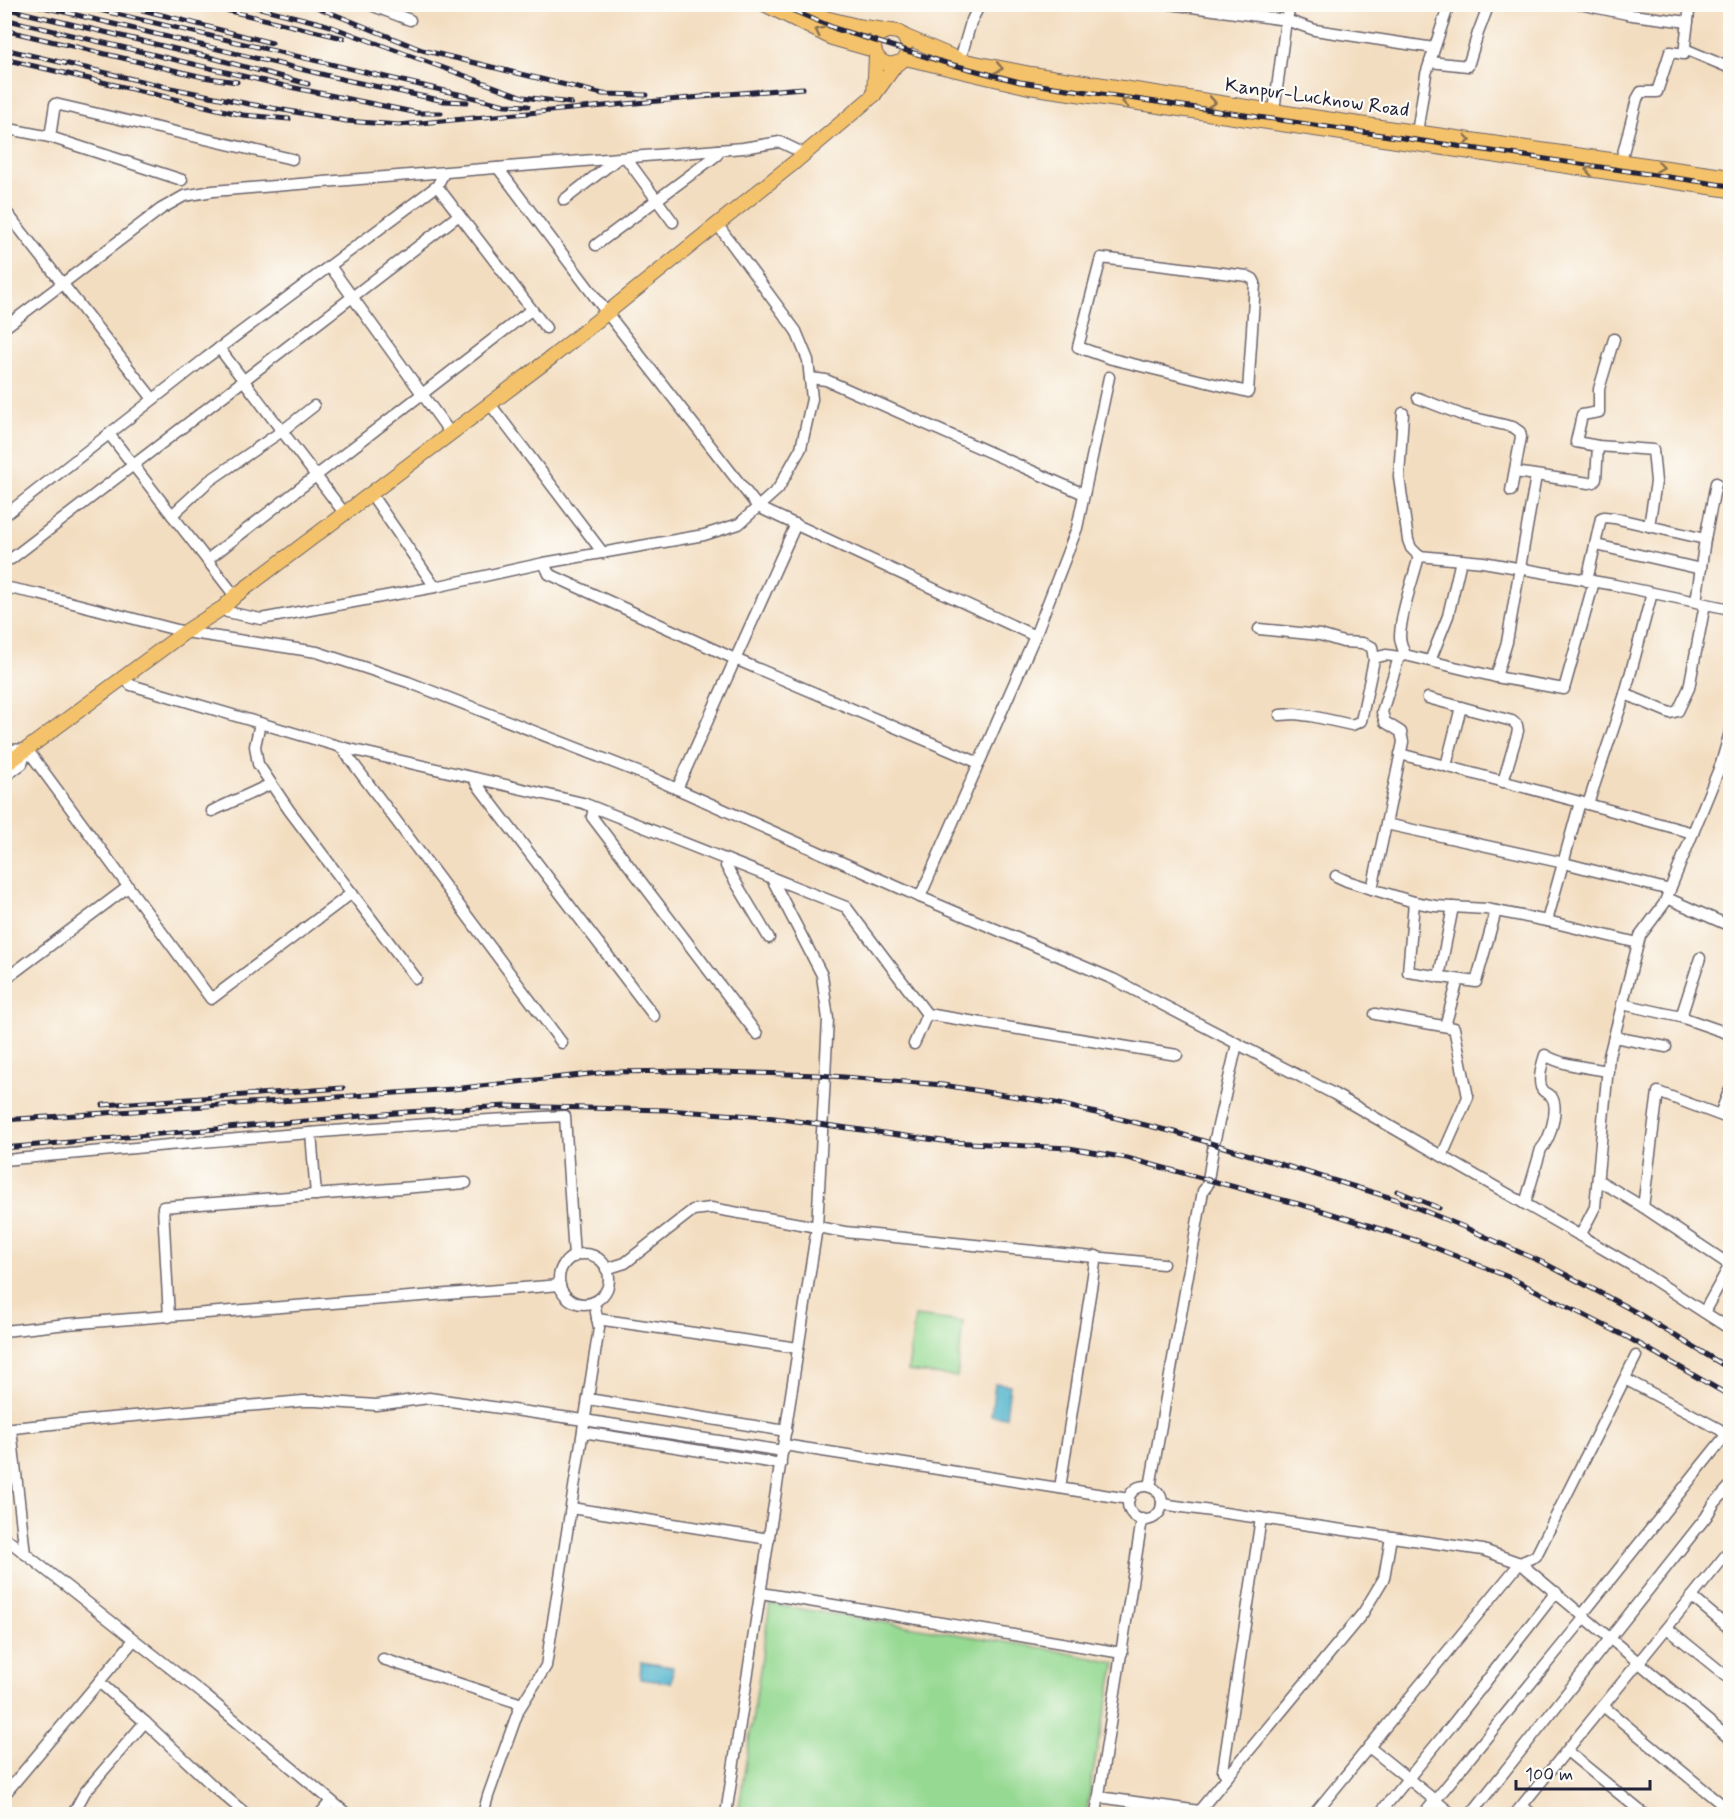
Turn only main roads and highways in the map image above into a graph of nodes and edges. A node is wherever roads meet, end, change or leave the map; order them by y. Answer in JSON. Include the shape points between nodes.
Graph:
{"nodes":[{"id":1,"x":764,"y":4,"type":"edge"},
{"id":2,"x":794,"y":4,"type":"edge"},
{"id":3,"x":887,"y":31,"type":"junction"},
{"id":4,"x":904,"y":36,"type":"junction"},
{"id":5,"x":875,"y":53,"type":"junction"},
{"id":6,"x":901,"y":61,"type":"junction"},
{"id":7,"x":874,"y":95,"type":"junction"},
{"id":8,"x":1170,"y":102,"type":"junction"},
{"id":9,"x":1731,"y":177,"type":"edge"},
{"id":10,"x":1731,"y":189,"type":"edge"},
{"id":11,"x":16,"y":753,"type":"edge"},
{"id":12,"x":4,"y":766,"type":"edge"}],
"edges":[{"from":5,"to":1,"type":"main road","one_way":true,"via":[[832,38]]},
{"from":2,"to":3,"type":"main road","via":[[825,18]]},
{"from":3,"to":4,"type":"main road"},
{"from":3,"to":5,"type":"main road","via":[[876,40]]},
{"from":4,"to":6,"type":"main road","via":[[908,49]]},
{"from":4,"to":8,"type":"main road","name":"Kanpur-Lucknow Road","one_way":true,"via":[[960,60]]},
{"from":5,"to":6,"type":"main road","via":[[885,64]]},
{"from":5,"to":7,"type":"main road"},
{"from":6,"to":7,"type":"main road"},
{"from":8,"to":6,"type":"main road","name":"Kanpur-Lucknow Road","one_way":true,"via":[[1029,87]]},
{"from":7,"to":11,"type":"main road","via":[[607,313],[451,434],[224,607]]},
{"from":8,"to":9,"type":"main road","name":"Kanpur-Lucknow Road","one_way":true,"via":[[1274,111]]},
{"from":10,"to":8,"type":"main road","name":"Kanpur-Lucknow Road","one_way":true},
{"from":11,"to":12,"type":"main road"}]}
